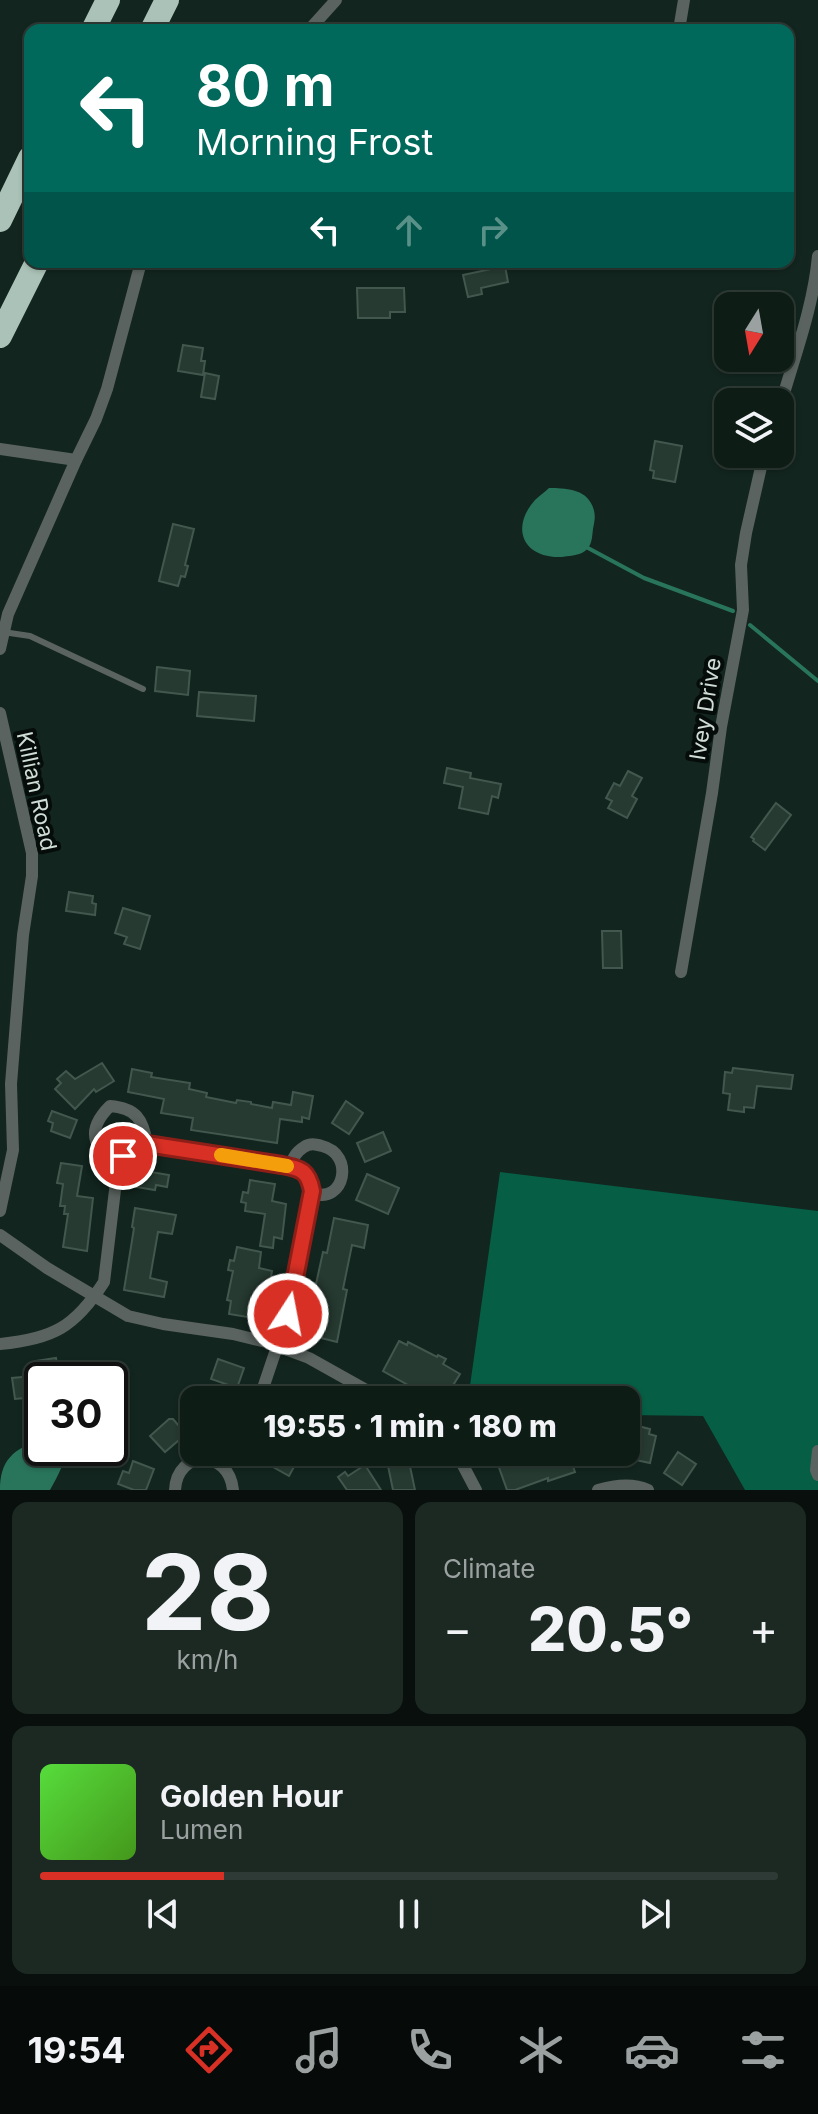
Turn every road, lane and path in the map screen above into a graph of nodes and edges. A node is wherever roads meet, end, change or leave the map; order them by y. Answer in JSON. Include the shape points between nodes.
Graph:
{"nodes":[{"id":1,"x":108,"y":0,"type":"edge"},
{"id":2,"x":167,"y":0,"type":"edge"},
{"id":3,"x":336,"y":0,"type":"edge"},
{"id":4,"x":684,"y":0,"type":"edge"},
{"id":5,"x":96,"y":24,"type":"edge"},
{"id":6,"x":155,"y":24,"type":"edge"},
{"id":7,"x":314,"y":24,"type":"edge"},
{"id":8,"x":680,"y":24,"type":"edge"},
{"id":9,"x":24,"y":170,"type":"edge"},
{"id":10,"x":0,"y":220,"type":"edge"},
{"id":11,"x":818,"y":256,"type":"edge"},
{"id":12,"x":34,"y":268,"type":"edge"},
{"id":13,"x":139,"y":268,"type":"edge"},
{"id":14,"x":0,"y":336,"type":"edge"},
{"id":15,"x":786,"y":388,"type":"edge"},
{"id":16,"x":0,"y":449,"type":"edge"},
{"id":17,"x":76,"y":460,"type":"junction"},
{"id":18,"x":761,"y":468,"type":"edge"},
{"id":19,"x":3,"y":632,"type":"junction"},
{"id":20,"x":0,"y":649,"type":"edge"},
{"id":21,"x":143,"y":689,"type":"dead end"},
{"id":22,"x":0,"y":713,"type":"edge"},
{"id":23,"x":681,"y":972,"type":"dead end"},
{"id":24,"x":147,"y":1144,"type":"junction"},
{"id":25,"x":118,"y":1165,"type":"junction"},
{"id":26,"x":291,"y":1167,"type":"junction"},
{"id":27,"x":312,"y":1193,"type":"junction"},
{"id":28,"x":0,"y":1211,"type":"edge"},
{"id":29,"x":0,"y":1235,"type":"edge"},
{"id":30,"x":95,"y":1297,"type":"junction"},
{"id":31,"x":0,"y":1344,"type":"edge"},
{"id":32,"x":277,"y":1346,"type":"junction"},
{"id":33,"x":264,"y":1386,"type":"edge"},
{"id":34,"x":359,"y":1386,"type":"edge"},
{"id":35,"x":818,"y":1451,"type":"edge"},
{"id":36,"x":184,"y":1466,"type":"edge"},
{"id":37,"x":223,"y":1466,"type":"edge"},
{"id":38,"x":463,"y":1466,"type":"edge"},
{"id":39,"x":818,"y":1475,"type":"edge"},
{"id":40,"x":175,"y":1490,"type":"edge"},
{"id":41,"x":233,"y":1490,"type":"edge"},
{"id":42,"x":476,"y":1490,"type":"edge"},
{"id":43,"x":598,"y":1490,"type":"edge"},
{"id":44,"x":648,"y":1490,"type":"edge"}],
"edges":[{"from":1,"to":5,"type":"highway"},
{"from":2,"to":6,"type":"highway"},
{"from":3,"to":7,"type":"street"},
{"from":4,"to":8,"type":"street"},
{"from":9,"to":10,"type":"highway"},
{"from":11,"to":15,"type":"street","via":[[806,324]]},
{"from":12,"to":14,"type":"highway"},
{"from":13,"to":17,"type":"street","via":[[107,389]]},
{"from":16,"to":17,"type":"street"},
{"from":17,"to":19,"type":"street"},
{"from":18,"to":23,"type":"street","name":"Ivey Drive","via":[[741,565],[743,610]]},
{"from":19,"to":20,"type":"street"},
{"from":19,"to":21,"type":"lane","via":[[30,636]]},
{"from":22,"to":28,"type":"street","name":"Killian Road","via":[[32,853],[11,1084],[13,1150]]},
{"from":24,"to":25,"type":"street","via":[[133,1146]]},
{"from":24,"to":25,"type":"street","via":[[141,1120],[127,1107],[110,1106],[98,1119],[95,1136],[103,1154]]},
{"from":24,"to":26,"type":"street"},
{"from":25,"to":30,"type":"street","via":[[104,1282]]},
{"from":26,"to":27,"type":"street","via":[[310,1178]]},
{"from":26,"to":27,"type":"street","via":[[295,1154],[311,1144],[340,1156],[338,1186],[330,1195]]},
{"from":27,"to":32,"type":"street"},
{"from":29,"to":30,"type":"street"},
{"from":30,"to":31,"type":"street","via":[[73,1322],[53,1334]]},
{"from":30,"to":32,"type":"street","via":[[128,1316]]},
{"from":32,"to":33,"type":"street"},
{"from":32,"to":34,"type":"street"},
{"from":35,"to":39,"type":"street"},
{"from":36,"to":40,"type":"street"},
{"from":37,"to":41,"type":"street"},
{"from":38,"to":42,"type":"street"},
{"from":43,"to":44,"type":"street","via":[[638,1485]]}]}
